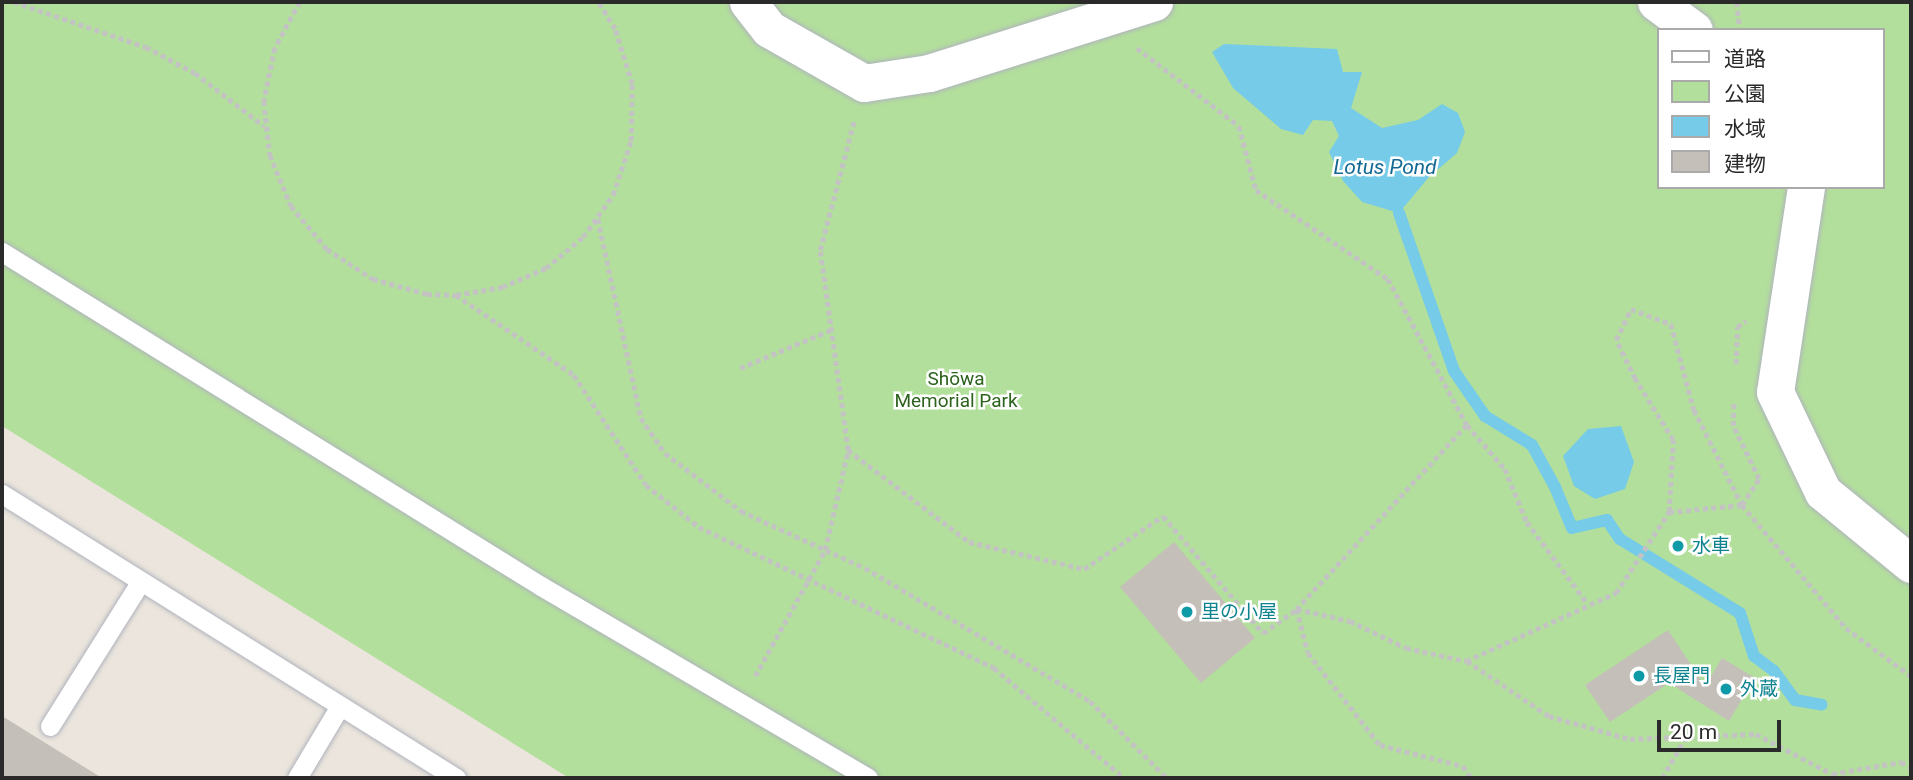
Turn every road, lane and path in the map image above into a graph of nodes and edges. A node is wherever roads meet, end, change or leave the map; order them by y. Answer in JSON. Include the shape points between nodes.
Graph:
{"nodes":[{"id":1,"x":14,"y":2,"type":"edge"},
{"id":2,"x":300,"y":2,"type":"edge"},
{"id":3,"x":598,"y":2,"type":"edge"},
{"id":4,"x":748,"y":2,"type":"edge"},
{"id":5,"x":1154,"y":2,"type":"edge"},
{"id":6,"x":1656,"y":2,"type":"edge"},
{"id":7,"x":1737,"y":2,"type":"edge"},
{"id":8,"x":1099,"y":19,"type":"junction"},
{"id":9,"x":1691,"y":28,"type":"edge"},
{"id":10,"x":1740,"y":28,"type":"edge"},
{"id":11,"x":864,"y":83,"type":"junction"},
{"id":12,"x":265,"y":127,"type":"junction"},
{"id":13,"x":1805,"y":189,"type":"edge"},
{"id":14,"x":598,"y":219,"type":"junction"},
{"id":15,"x":2,"y":252,"type":"edge"},
{"id":16,"x":456,"y":295,"type":"junction"},
{"id":17,"x":831,"y":330,"type":"junction"},
{"id":18,"x":740,"y":368,"type":"dead end"},
{"id":19,"x":1468,"y":425,"type":"junction"},
{"id":20,"x":848,"y":450,"type":"junction"},
{"id":21,"x":2,"y":494,"type":"edge"},
{"id":22,"x":1742,"y":505,"type":"junction"},
{"id":23,"x":1669,"y":512,"type":"junction"},
{"id":24,"x":825,"y":550,"type":"junction"},
{"id":25,"x":1911,"y":565,"type":"edge"},
{"id":26,"x":809,"y":580,"type":"junction"},
{"id":27,"x":141,"y":581,"type":"junction"},
{"id":28,"x":1588,"y":604,"type":"junction"},
{"id":29,"x":1297,"y":609,"type":"junction"},
{"id":30,"x":1466,"y":661,"type":"junction"},
{"id":31,"x":1911,"y":676,"type":"edge"},
{"id":32,"x":740,"y":703,"type":"junction"},
{"id":33,"x":341,"y":706,"type":"junction"},
{"id":34,"x":50,"y":726,"type":"dead end"},
{"id":35,"x":1686,"y":737,"type":"junction"},
{"id":36,"x":1911,"y":767,"type":"edge"},
{"id":37,"x":297,"y":778,"type":"edge"},
{"id":38,"x":456,"y":778,"type":"edge"},
{"id":39,"x":868,"y":778,"type":"edge"},
{"id":40,"x":1124,"y":778,"type":"edge"},
{"id":41,"x":1167,"y":778,"type":"edge"},
{"id":42,"x":1471,"y":778,"type":"edge"},
{"id":43,"x":1662,"y":778,"type":"edge"}],
"edges":[{"from":1,"to":12,"type":"path","via":[[146,47],[195,73]]},
{"from":2,"to":12,"type":"path","via":[[275,48],[264,101]]},
{"from":3,"to":14,"type":"path","via":[[625,56],[634,113],[624,169]]},
{"from":4,"to":11,"type":"street","via":[[769,29]]},
{"from":5,"to":8,"type":"street"},
{"from":6,"to":9,"type":"street"},
{"from":7,"to":10,"type":"path"},
{"from":8,"to":11,"type":"street","via":[[929,73]]},
{"from":8,"to":19,"type":"path","via":[[1239,126],[1256,190],[1388,279]]},
{"from":11,"to":17,"type":"path","via":[[820,250]]},
{"from":12,"to":16,"type":"path","via":[[270,155],[291,206],[327,249],[373,279],[427,294]]},
{"from":13,"to":25,"type":"street","via":[[1775,392],[1823,492]]},
{"from":14,"to":16,"type":"path","via":[[546,268],[502,287]]},
{"from":14,"to":24,"type":"path","via":[[641,418],[665,453],[741,510]]},
{"from":15,"to":32,"type":"lane","via":[[541,586]]},
{"from":16,"to":26,"type":"path","via":[[574,374],[646,485],[699,527]]},
{"from":17,"to":18,"type":"path"},
{"from":17,"to":20,"type":"path"},
{"from":19,"to":28,"type":"path","via":[[1505,469],[1527,522]]},
{"from":19,"to":29,"type":"path"},
{"from":20,"to":24,"type":"path"},
{"from":20,"to":29,"type":"path","via":[[969,542],[1084,569],[1163,516],[1263,633]]},
{"from":21,"to":27,"type":"lane"},
{"from":22,"to":23,"type":"path"},
{"from":22,"to":23,"type":"path","via":[[1695,410],[1671,324],[1631,309],[1616,341],[1673,440]]},
{"from":22,"to":31,"type":"path","via":[[1846,628]]},
{"from":23,"to":28,"type":"path","via":[[1616,593]]},
{"from":24,"to":26,"type":"path"},
{"from":24,"to":41,"type":"path","via":[[865,568],[1090,701]]},
{"from":26,"to":32,"type":"path"},
{"from":26,"to":40,"type":"path","via":[[994,668]]},
{"from":27,"to":33,"type":"lane"},
{"from":27,"to":34,"type":"lane"},
{"from":28,"to":30,"type":"path"},
{"from":29,"to":30,"type":"path","via":[[1350,621],[1406,648]]},
{"from":29,"to":42,"type":"path","via":[[1308,653],[1380,746],[1462,766]]},
{"from":30,"to":35,"type":"path","via":[[1549,716],[1630,739]]},
{"from":32,"to":39,"type":"lane"},
{"from":33,"to":37,"type":"lane"},
{"from":33,"to":38,"type":"lane"},
{"from":35,"to":36,"type":"path","via":[[1756,734],[1832,774],[1902,762]]},
{"from":35,"to":43,"type":"path"}]}
